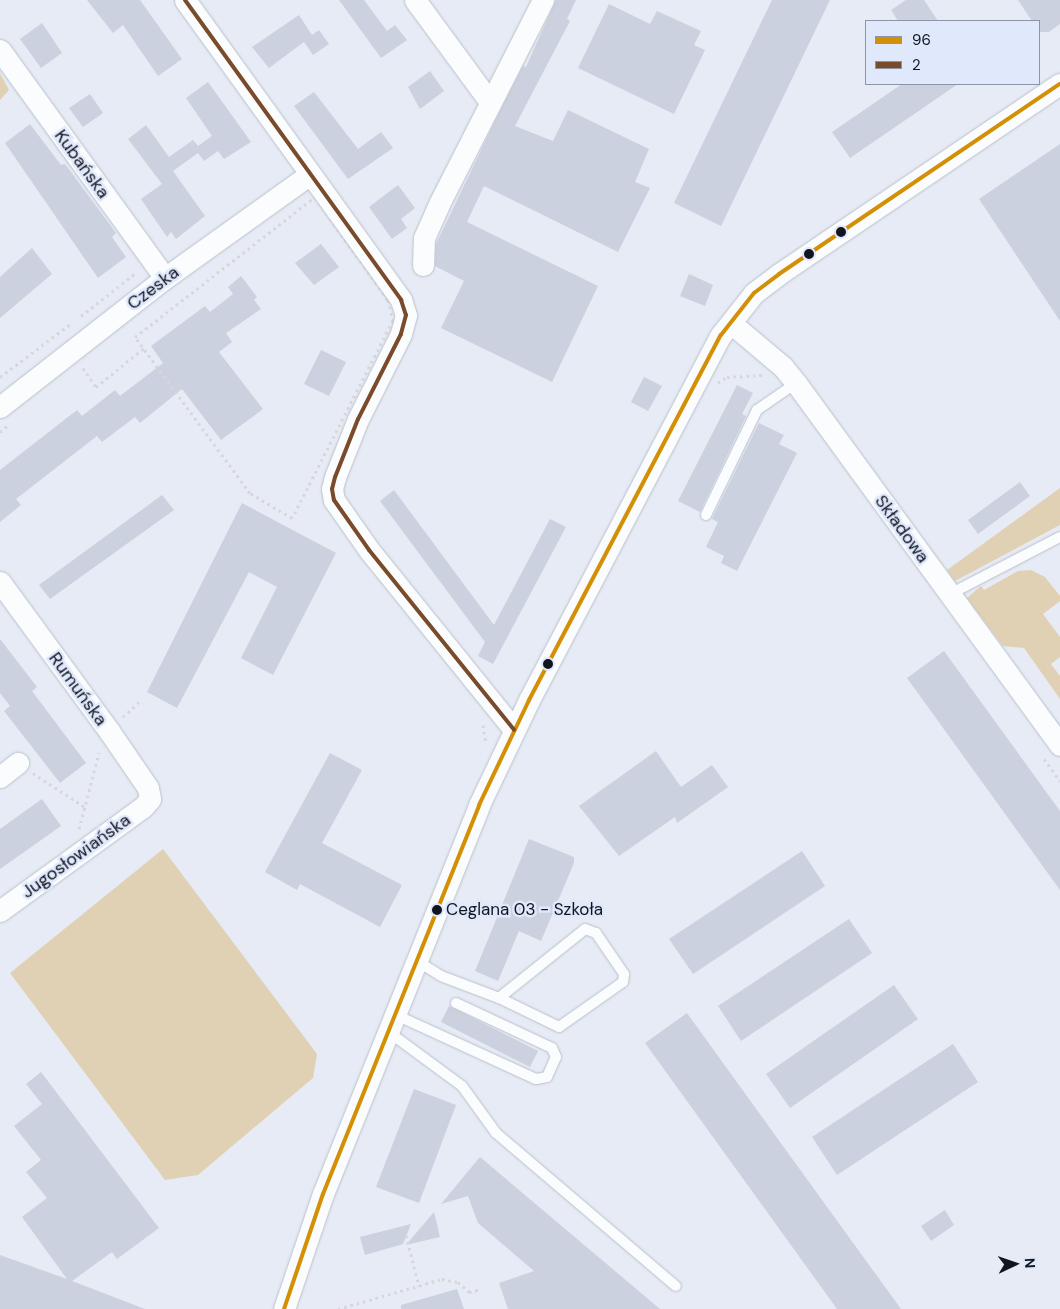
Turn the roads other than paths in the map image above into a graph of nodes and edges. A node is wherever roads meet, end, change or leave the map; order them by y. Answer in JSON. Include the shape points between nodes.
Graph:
{"nodes":[{"id":1,"x":185,"y":0,"type":"edge"},
{"id":2,"x":415,"y":0,"type":"edge"},
{"id":3,"x":543,"y":0,"type":"edge"},
{"id":4,"x":0,"y":50,"type":"edge"},
{"id":5,"x":1060,"y":84,"type":"edge"},
{"id":6,"x":490,"y":102,"type":"junction"},
{"id":7,"x":304,"y":165,"type":"junction"},
{"id":8,"x":423,"y":265,"type":"dead end"},
{"id":9,"x":165,"y":278,"type":"junction"},
{"id":10,"x":732,"y":324,"type":"junction"},
{"id":11,"x":796,"y":383,"type":"junction"},
{"id":12,"x":0,"y":407,"type":"edge"},
{"id":13,"x":706,"y":515,"type":"dead end"},
{"id":14,"x":1060,"y":537,"type":"edge"},
{"id":15,"x":0,"y":582,"type":"edge"},
{"id":16,"x":950,"y":594,"type":"junction"},
{"id":17,"x":514,"y":730,"type":"junction"},
{"id":18,"x":1060,"y":745,"type":"edge"},
{"id":19,"x":18,"y":763,"type":"road end"},
{"id":20,"x":0,"y":777,"type":"edge"},
{"id":21,"x":150,"y":799,"type":"joint"},
{"id":22,"x":0,"y":910,"type":"edge"},
{"id":23,"x":417,"y":961,"type":"junction"},
{"id":24,"x":500,"y":998,"type":"junction"},
{"id":25,"x":456,"y":1003,"type":"dead end"},
{"id":26,"x":393,"y":1024,"type":"junction"},
{"id":27,"x":676,"y":1286,"type":"dead end"},
{"id":28,"x":284,"y":1309,"type":"edge"}],
"edges":[{"from":1,"to":7,"type":"street"},
{"from":2,"to":6,"type":"street"},
{"from":3,"to":6,"type":"street"},
{"from":4,"to":9,"type":"street","name":"Kubańska"},
{"from":5,"to":10,"type":"street","via":[[779,274],[754,293]]},
{"from":6,"to":8,"type":"street","via":[[424,238]]},
{"from":7,"to":9,"type":"street","name":"Czeska"},
{"from":7,"to":17,"type":"street","via":[[401,300],[406,315],[402,334],[358,419],[335,477],[334,500],[369,550]]},
{"from":9,"to":12,"type":"street","name":"Czeska"},
{"from":10,"to":11,"type":"street","name":"Składowa","via":[[783,367]]},
{"from":10,"to":17,"type":"street","via":[[708,358]]},
{"from":11,"to":13,"type":"lane","via":[[757,410]]},
{"from":11,"to":16,"type":"street","name":"Składowa"},
{"from":14,"to":16,"type":"lane"},
{"from":15,"to":21,"type":"street","name":"Rumuńska","via":[[109,731],[148,788]]},
{"from":16,"to":18,"type":"street","name":"Składowa"},
{"from":17,"to":23,"type":"street","via":[[462,846]]},
{"from":19,"to":20,"type":"street"},
{"from":21,"to":22,"type":"street","name":"Jugosłowiańska"},
{"from":23,"to":24,"type":"lane","via":[[441,976]]},
{"from":23,"to":26,"type":"street"},
{"from":24,"to":24,"type":"lane","via":[[585,929],[596,933],[624,974],[623,982],[559,1027]]},
{"from":25,"to":26,"type":"lane","via":[[552,1048],[556,1057],[547,1077],[536,1079]]},
{"from":26,"to":27,"type":"lane","via":[[462,1086],[496,1133]]},
{"from":26,"to":28,"type":"street","via":[[323,1194]]}]}
